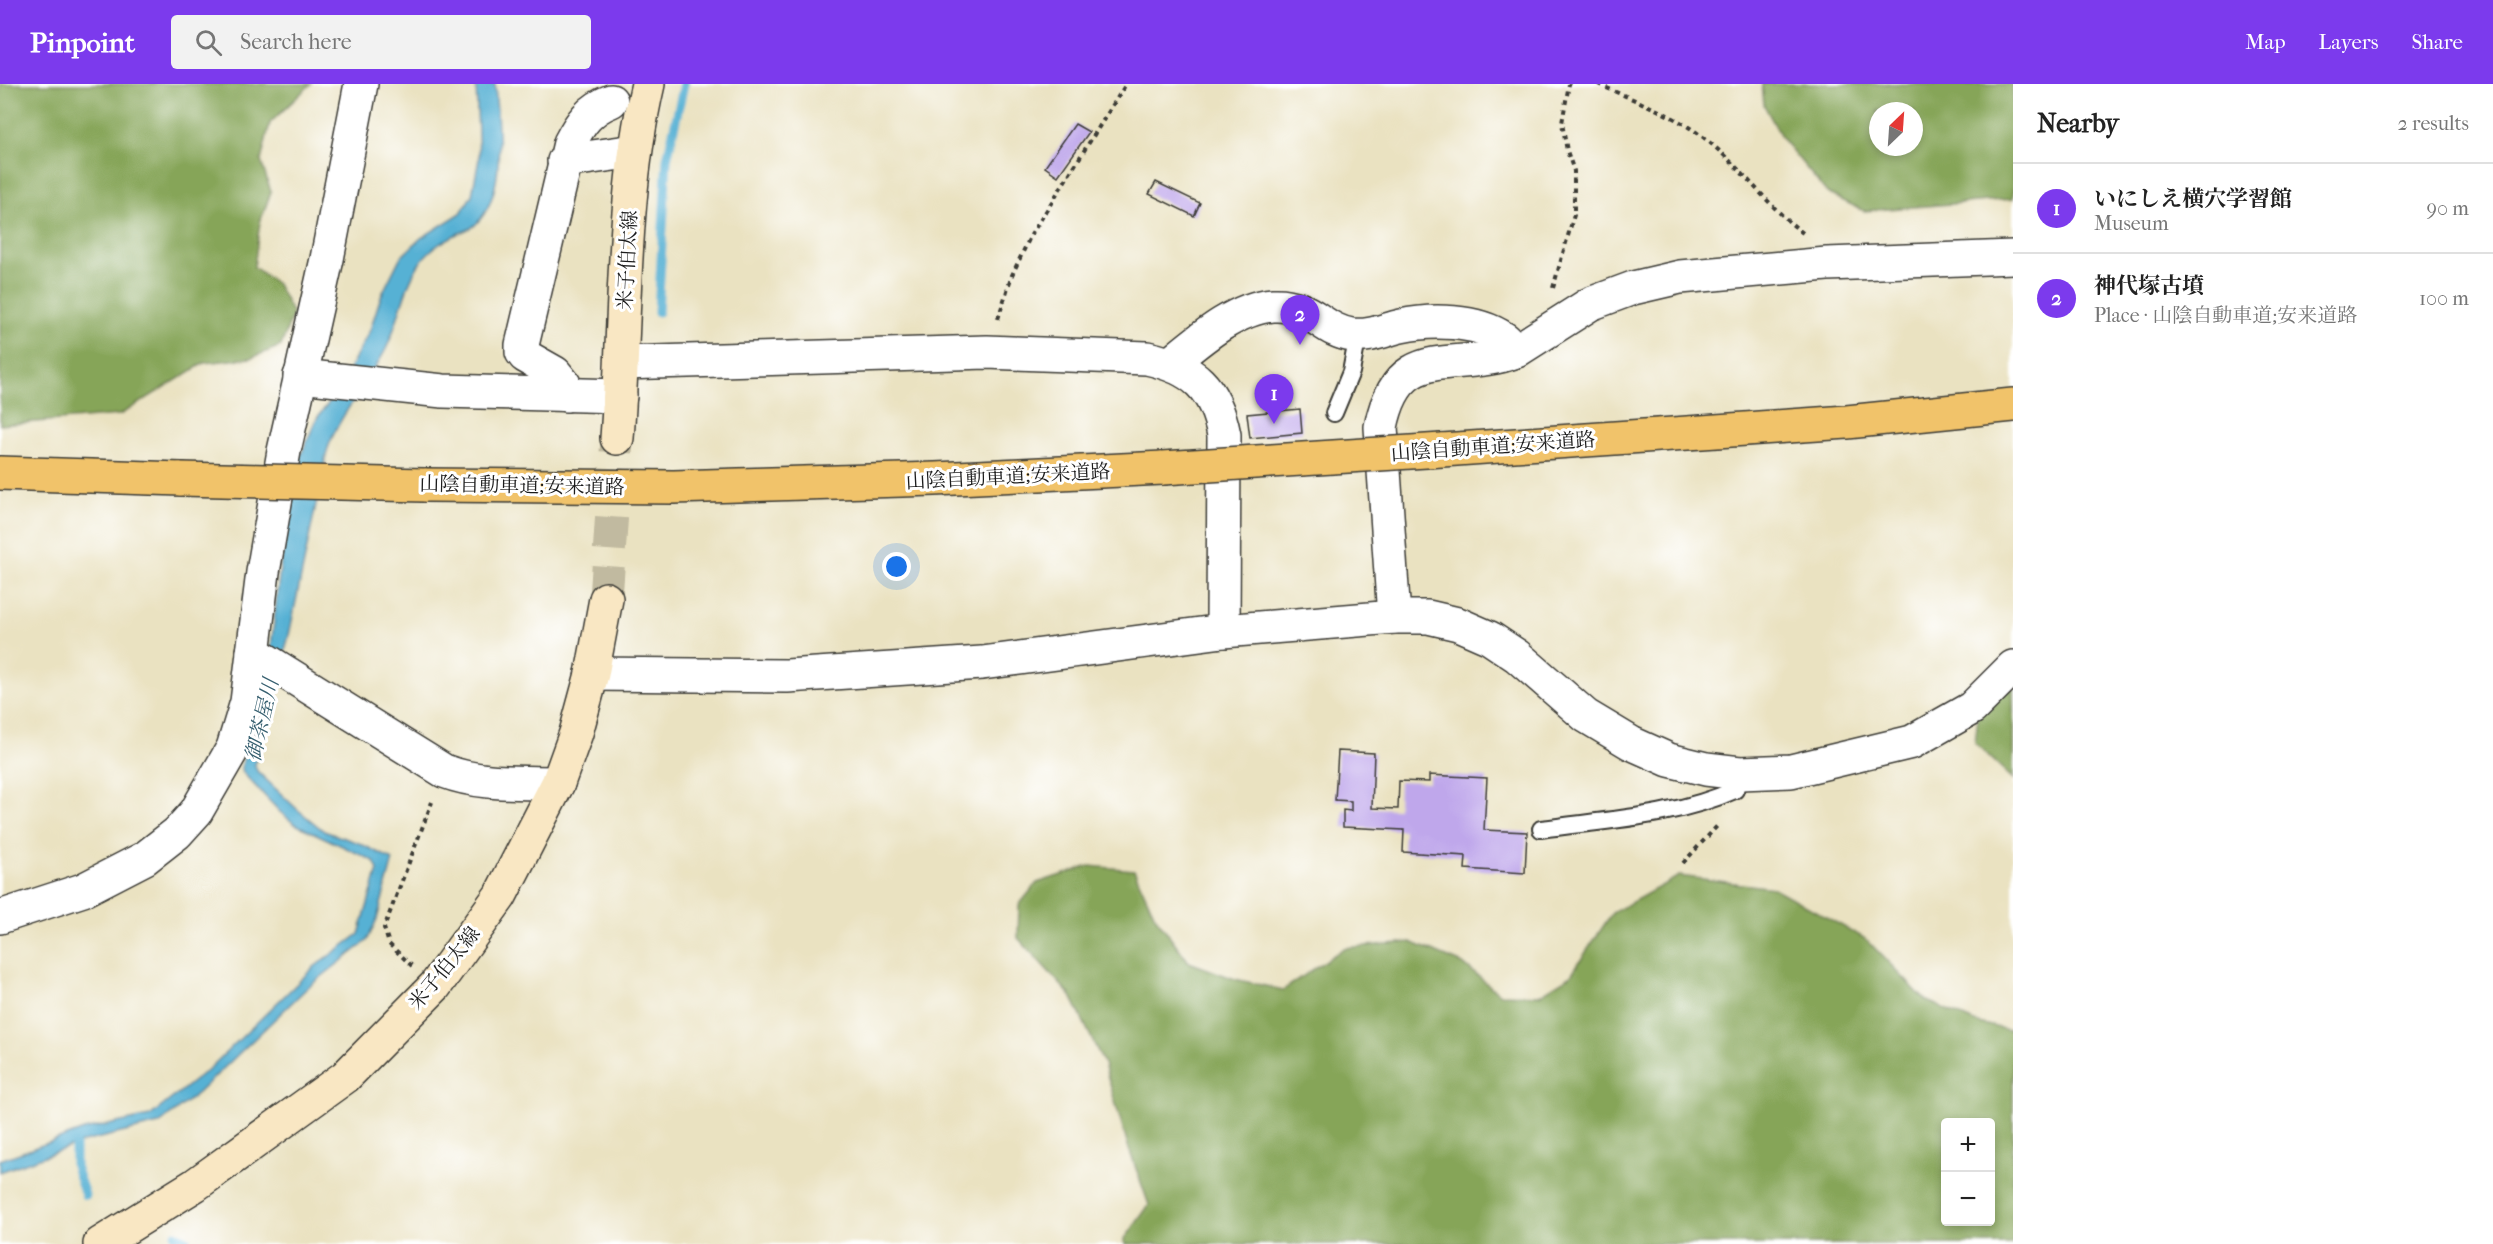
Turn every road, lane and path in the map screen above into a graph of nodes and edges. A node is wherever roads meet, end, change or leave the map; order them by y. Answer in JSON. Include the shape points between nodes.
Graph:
{"nodes":[{"id":1,"x":361,"y":84,"type":"edge"},
{"id":2,"x":648,"y":84,"type":"edge"},
{"id":3,"x":1126,"y":84,"type":"edge"},
{"id":4,"x":1569,"y":84,"type":"edge"},
{"id":5,"x":1598,"y":84,"type":"edge"},
{"id":6,"x":611,"y":101,"type":"dead end"},
{"id":7,"x":635,"y":151,"type":"junction"},
{"id":8,"x":564,"y":161,"type":"junction"},
{"id":9,"x":2013,"y":256,"type":"edge"},
{"id":10,"x":1827,"y":264,"type":"junction"},
{"id":11,"x":1547,"y":331,"type":"junction"},
{"id":12,"x":1358,"y":335,"type":"junction"},
{"id":13,"x":1516,"y":351,"type":"junction"},
{"id":14,"x":987,"y":352,"type":"junction"},
{"id":15,"x":622,"y":363,"type":"junction"},
{"id":16,"x":1171,"y":363,"type":"junction"},
{"id":17,"x":300,"y":376,"type":"junction"},
{"id":18,"x":567,"y":395,"type":"junction"},
{"id":19,"x":620,"y":396,"type":"junction"},
{"id":20,"x":2013,"y":405,"type":"edge"},
{"id":21,"x":1334,"y":413,"type":"dead end"},
{"id":22,"x":617,"y":438,"type":"tunnel mouth"},
{"id":23,"x":0,"y":473,"type":"edge"},
{"id":24,"x":606,"y":599,"type":"tunnel mouth"},
{"id":25,"x":1395,"y":617,"type":"junction"},
{"id":26,"x":1223,"y":631,"type":"junction"},
{"id":27,"x":268,"y":661,"type":"junction"},
{"id":28,"x":2013,"y":667,"type":"edge"},
{"id":29,"x":592,"y":674,"type":"junction"},
{"id":30,"x":444,"y":771,"type":"junction"},
{"id":31,"x":1738,"y":782,"type":"junction"},
{"id":32,"x":558,"y":783,"type":"junction"},
{"id":33,"x":1541,"y":829,"type":"dead end"},
{"id":34,"x":1683,"y":863,"type":"dead end"},
{"id":35,"x":0,"y":917,"type":"edge"},
{"id":36,"x":435,"y":986,"type":"junction"},
{"id":37,"x":100,"y":1244,"type":"edge"}],
"edges":[{"from":1,"to":17,"type":"street"},
{"from":2,"to":7,"type":"main road","name":"米子伯太線"},
{"from":3,"to":14,"type":"path","via":[[1031,235],[1012,275]]},
{"from":4,"to":11,"type":"path","via":[[1562,123],[1574,171],[1574,215],[1553,289]]},
{"from":5,"to":10,"type":"path","via":[[1675,117],[1714,147],[1782,217],[1823,249]]},
{"from":6,"to":8,"type":"street","via":[[583,118]]},
{"from":7,"to":8,"type":"street"},
{"from":7,"to":15,"type":"main road","name":"米子伯太線"},
{"from":8,"to":18,"type":"street","via":[[522,352],[555,373]]},
{"from":9,"to":10,"type":"street"},
{"from":10,"to":11,"type":"street","via":[[1680,277],[1633,288],[1590,304]]},
{"from":11,"to":13,"type":"street"},
{"from":12,"to":13,"type":"street","via":[[1436,322],[1463,324],[1504,338]]},
{"from":12,"to":16,"type":"street","via":[[1335,331],[1307,311],[1273,305],[1230,319]]},
{"from":12,"to":21,"type":"lane","via":[[1351,372]]},
{"from":13,"to":25,"type":"street","via":[[1489,359],[1427,364],[1402,380],[1384,409],[1381,427]]},
{"from":14,"to":15,"type":"street"},
{"from":14,"to":16,"type":"street","via":[[1147,358]]},
{"from":15,"to":19,"type":"main road","name":"米子伯太線"},
{"from":16,"to":26,"type":"street","via":[[1196,377],[1220,414],[1224,435]]},
{"from":17,"to":18,"type":"street","via":[[443,391]]},
{"from":17,"to":27,"type":"street","via":[[263,572]]},
{"from":18,"to":19,"type":"street"},
{"from":19,"to":22,"type":"main road","name":"米子伯太線"},
{"from":20,"to":23,"type":"highway","name":"山陰自動車道;安来道路","bridge":true,"via":[[1847,422],[1442,450],[935,479],[674,487]]},
{"from":24,"to":29,"type":"main road","name":"米子伯太線"},
{"from":25,"to":26,"type":"street"},
{"from":25,"to":31,"type":"street","via":[[1428,617],[1490,638],[1586,716],[1631,743]]},
{"from":26,"to":29,"type":"street","via":[[971,664],[787,676]]},
{"from":27,"to":30,"type":"street"},
{"from":27,"to":35,"type":"street","via":[[247,702],[233,748],[196,812],[177,833],[145,858],[83,890]]},
{"from":28,"to":31,"type":"street","via":[[1972,708],[1912,742]]},
{"from":29,"to":32,"type":"main road","name":"米子伯太線"},
{"from":30,"to":32,"type":"street","via":[[481,781]]},
{"from":30,"to":36,"type":"path","via":[[384,928],[389,944]]},
{"from":31,"to":33,"type":"lane","via":[[1719,797],[1657,813]]},
{"from":31,"to":34,"type":"path","via":[[1723,820]]},
{"from":32,"to":36,"type":"main road","name":"米子伯太線","via":[[500,896]]},
{"from":36,"to":37,"type":"main road","name":"米子伯太線","via":[[345,1077],[195,1185]]}]}
